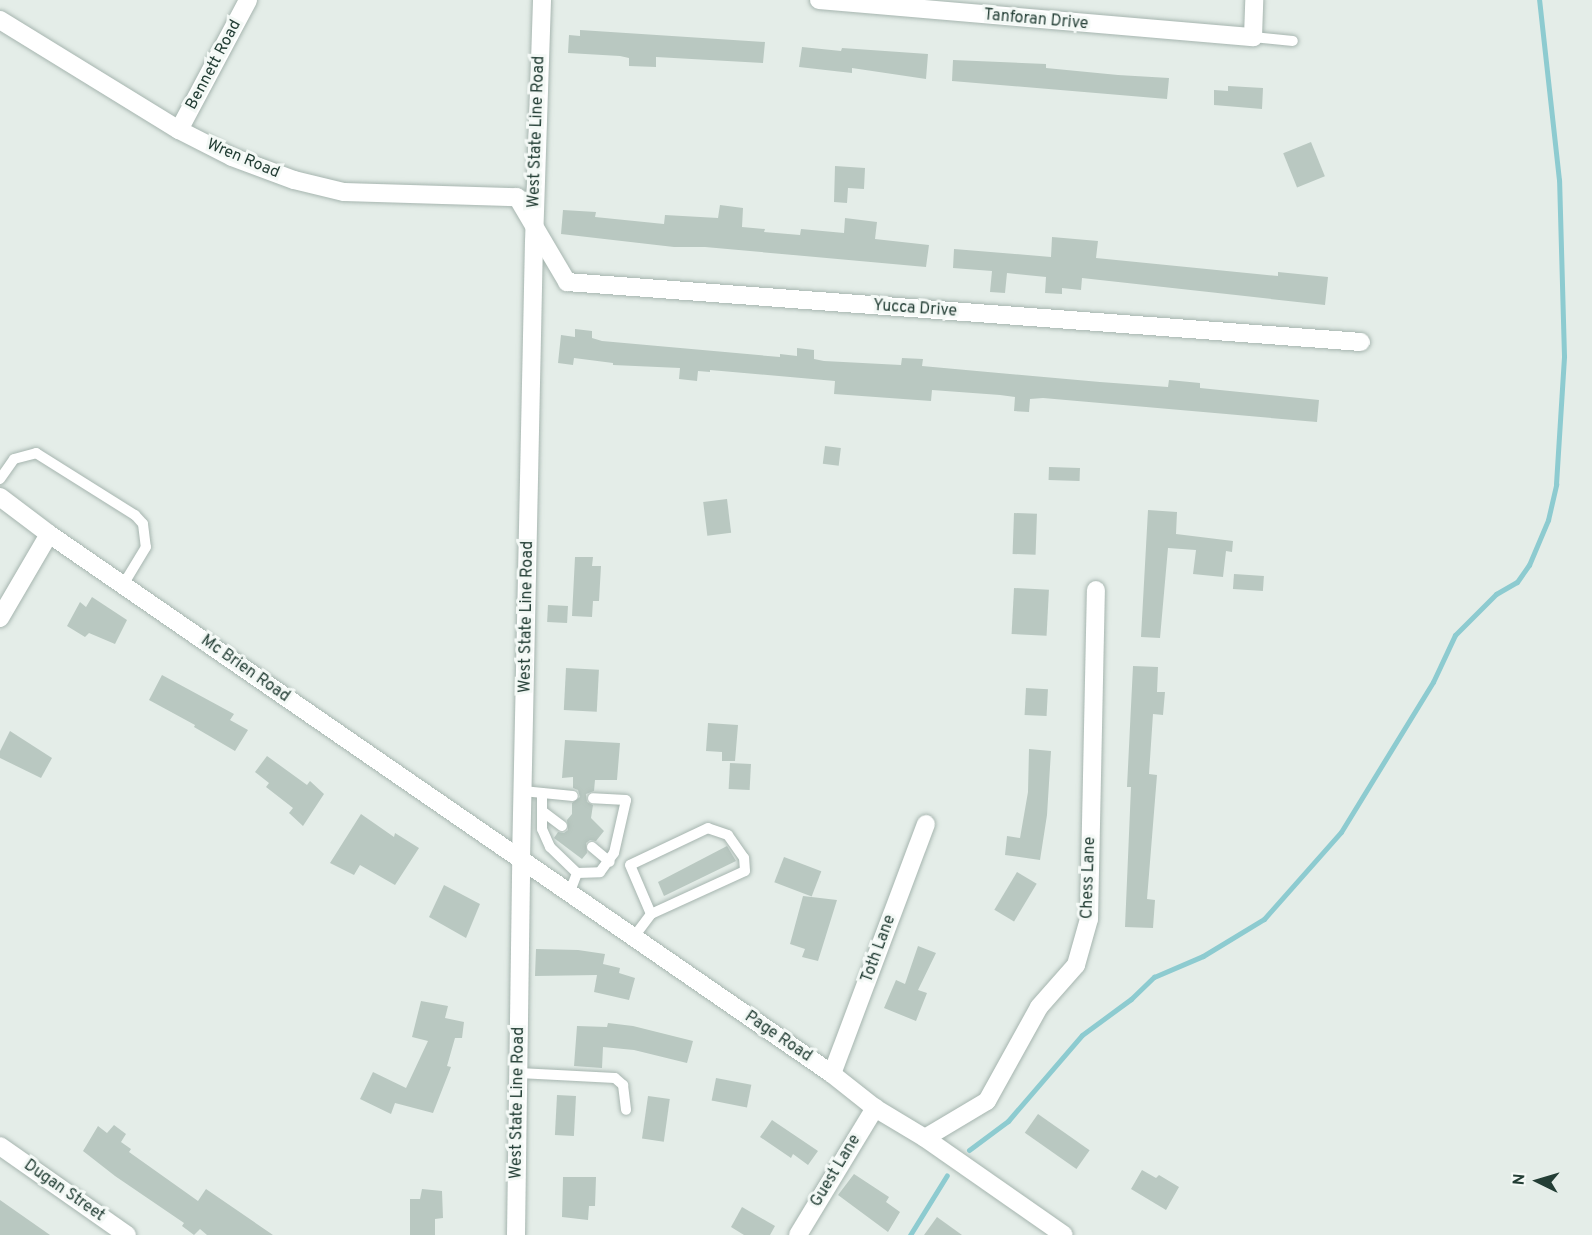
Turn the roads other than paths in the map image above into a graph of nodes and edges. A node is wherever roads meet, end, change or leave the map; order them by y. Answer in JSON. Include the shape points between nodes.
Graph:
{"nodes":[{"id":1,"x":248,"y":0,"type":"edge"},
{"id":2,"x":542,"y":0,"type":"edge"},
{"id":3,"x":819,"y":0,"type":"edge"},
{"id":4,"x":1254,"y":0,"type":"edge"},
{"id":5,"x":0,"y":20,"type":"edge"},
{"id":6,"x":1253,"y":37,"type":"junction"},
{"id":7,"x":1293,"y":41,"type":"dead end"},
{"id":8,"x":179,"y":130,"type":"junction"},
{"id":9,"x":517,"y":197,"type":"joint"},
{"id":10,"x":534,"y":226,"type":"junction"},
{"id":11,"x":1361,"y":342,"type":"dead end"},
{"id":12,"x":0,"y":479,"type":"edge"},
{"id":13,"x":0,"y":497,"type":"edge"},
{"id":14,"x":49,"y":534,"type":"junction"},
{"id":15,"x":123,"y":585,"type":"junction"},
{"id":16,"x":1096,"y":590,"type":"dead end"},
{"id":17,"x":0,"y":618,"type":"edge"},
{"id":18,"x":533,"y":792,"type":"junction"},
{"id":19,"x":573,"y":796,"type":"dead end"},
{"id":20,"x":593,"y":798,"type":"dead end"},
{"id":21,"x":542,"y":811,"type":"junction"},
{"id":22,"x":926,"y":825,"type":"dead end"},
{"id":23,"x":562,"y":826,"type":"dead end"},
{"id":24,"x":491,"y":839,"type":"joint"},
{"id":25,"x":592,"y":847,"type":"dead end"},
{"id":26,"x":612,"y":857,"type":"junction"},
{"id":27,"x":521,"y":861,"type":"junction"},
{"id":28,"x":630,"y":865,"type":"junction"},
{"id":29,"x":577,"y":873,"type":"junction"},
{"id":30,"x":569,"y":894,"type":"junction"},
{"id":31,"x":651,"y":914,"type":"junction"},
{"id":32,"x":633,"y":938,"type":"junction"},
{"id":33,"x":519,"y":1073,"type":"junction"},
{"id":34,"x":832,"y":1074,"type":"junction"},
{"id":35,"x":875,"y":1108,"type":"junction"},
{"id":36,"x":626,"y":1110,"type":"dead end"},
{"id":37,"x":925,"y":1138,"type":"junction"},
{"id":38,"x":0,"y":1146,"type":"edge"},
{"id":39,"x":127,"y":1235,"type":"edge"},
{"id":40,"x":516,"y":1235,"type":"edge"},
{"id":41,"x":798,"y":1235,"type":"edge"},
{"id":42,"x":1064,"y":1235,"type":"edge"}],
"edges":[{"from":1,"to":8,"type":"street","name":"Bennett Road"},
{"from":2,"to":10,"type":"street","name":"West State Line Road"},
{"from":3,"to":6,"type":"street","name":"Tanforan Drive"},
{"from":4,"to":6,"type":"street"},
{"from":5,"to":8,"type":"street","name":"Wren Road"},
{"from":6,"to":7,"type":"lane","name":"Tanforan Drive"},
{"from":8,"to":9,"type":"street","name":"Wren Road","via":[[253,165],[344,192]]},
{"from":9,"to":10,"type":"street","name":"Yucca Drive"},
{"from":10,"to":11,"type":"street","name":"Yucca Drive","via":[[567,282]]},
{"from":10,"to":18,"type":"street","name":"West State Line Road"},
{"from":12,"to":15,"type":"lane","via":[[14,459],[36,453],[135,514],[143,525],[146,547]]},
{"from":13,"to":14,"type":"street","name":"Mc Brien Road"},
{"from":14,"to":15,"type":"street","name":"Mc Brien Road"},
{"from":14,"to":17,"type":"street"},
{"from":15,"to":24,"type":"street","name":"Mc Brien Road"},
{"from":16,"to":37,"type":"street","name":"Chess Lane","via":[[1089,919],[1076,965],[1039,1007],[987,1101]]},
{"from":18,"to":19,"type":"lane"},
{"from":18,"to":21,"type":"lane"},
{"from":18,"to":27,"type":"street","name":"West State Line Road"},
{"from":20,"to":26,"type":"lane","via":[[626,800]]},
{"from":21,"to":23,"type":"lane"},
{"from":21,"to":29,"type":"lane","via":[[542,829],[550,847]]},
{"from":22,"to":34,"type":"street","name":"Toth Lane"},
{"from":24,"to":27,"type":"street","name":"Page Road"},
{"from":25,"to":26,"type":"lane"},
{"from":26,"to":28,"type":"lane"},
{"from":26,"to":29,"type":"lane","via":[[600,872]]},
{"from":27,"to":30,"type":"street","name":"Page Road"},
{"from":27,"to":33,"type":"street","name":"West State Line Road"},
{"from":28,"to":31,"type":"lane"},
{"from":28,"to":31,"type":"lane","via":[[708,828],[728,835],[744,858],[745,871]]},
{"from":29,"to":30,"type":"lane"},
{"from":30,"to":32,"type":"street","name":"Page Road"},
{"from":31,"to":32,"type":"lane"},
{"from":32,"to":34,"type":"street","name":"Page Road"},
{"from":33,"to":36,"type":"lane","via":[[615,1078],[623,1085]]},
{"from":33,"to":40,"type":"street","name":"West State Line Road"},
{"from":34,"to":35,"type":"street","name":"Page Road"},
{"from":35,"to":37,"type":"street","name":"Page Road"},
{"from":35,"to":41,"type":"street","name":"Guest Lane"},
{"from":37,"to":42,"type":"street","name":"Page Road"},
{"from":38,"to":39,"type":"street","name":"Dugan Street"}]}
